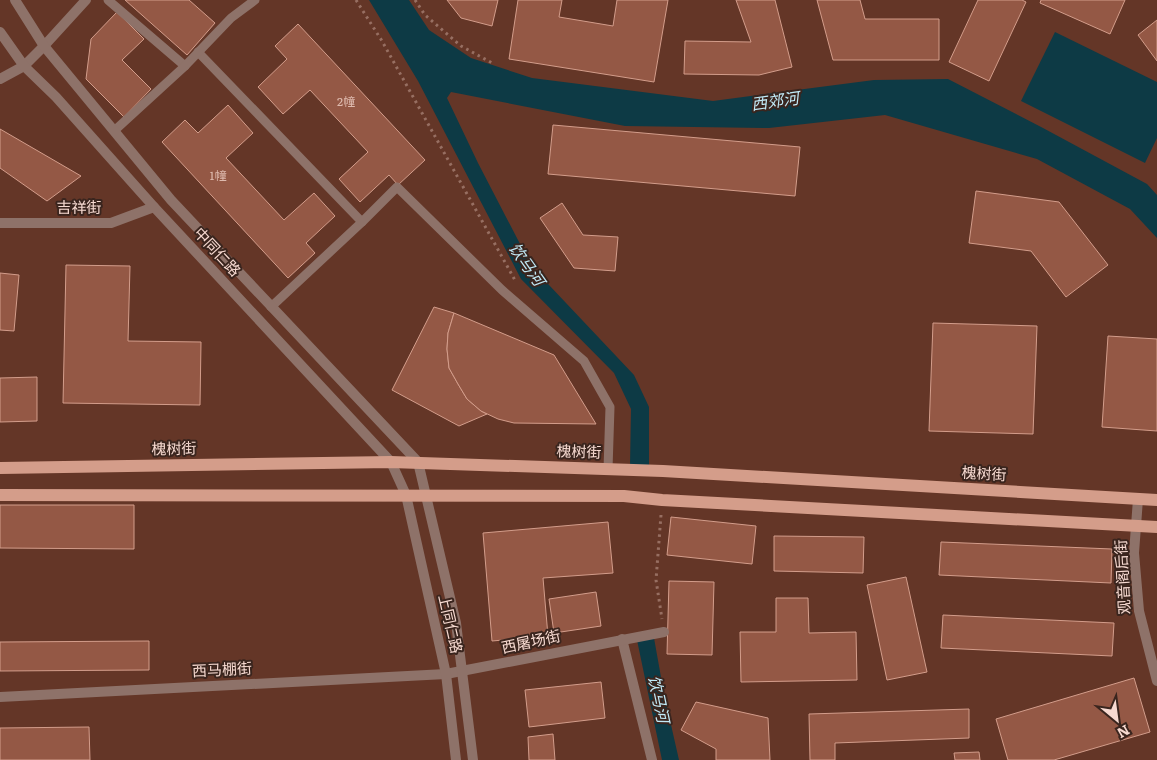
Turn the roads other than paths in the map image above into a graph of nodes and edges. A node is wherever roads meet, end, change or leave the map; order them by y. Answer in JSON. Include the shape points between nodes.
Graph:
{"nodes":[{"id":1,"x":15,"y":0,"type":"edge"},
{"id":2,"x":86,"y":0,"type":"edge"},
{"id":3,"x":108,"y":0,"type":"edge"},
{"id":4,"x":255,"y":0,"type":"edge"},
{"id":5,"x":0,"y":32,"type":"edge"},
{"id":6,"x":44,"y":46,"type":"junction"},
{"id":7,"x":198,"y":52,"type":"junction"},
{"id":8,"x":24,"y":66,"type":"junction"},
{"id":9,"x":185,"y":66,"type":"junction"},
{"id":10,"x":0,"y":79,"type":"edge"},
{"id":11,"x":114,"y":131,"type":"junction"},
{"id":12,"x":154,"y":207,"type":"junction"},
{"id":13,"x":0,"y":222,"type":"edge"},
{"id":14,"x":362,"y":222,"type":"junction"},
{"id":15,"x":271,"y":307,"type":"junction"},
{"id":16,"x":391,"y":462,"type":"junction"},
{"id":17,"x":418,"y":462,"type":"junction"},
{"id":18,"x":0,"y":468,"type":"edge"},
{"id":19,"x":608,"y":469,"type":"junction"},
{"id":20,"x":0,"y":495,"type":"edge"},
{"id":21,"x":406,"y":495,"type":"junction"},
{"id":22,"x":426,"y":495,"type":"junction"},
{"id":23,"x":1138,"y":499,"type":"junction"},
{"id":24,"x":1157,"y":500,"type":"edge"},
{"id":25,"x":1136,"y":526,"type":"junction"},
{"id":26,"x":1157,"y":527,"type":"edge"},
{"id":27,"x":664,"y":632,"type":"road end"},
{"id":28,"x":622,"y":639,"type":"junction"},
{"id":29,"x":462,"y":672,"type":"junction"},
{"id":30,"x":446,"y":674,"type":"junction"},
{"id":31,"x":1157,"y":681,"type":"edge"},
{"id":32,"x":0,"y":697,"type":"edge"},
{"id":33,"x":456,"y":760,"type":"edge"},
{"id":34,"x":473,"y":760,"type":"edge"},
{"id":35,"x":652,"y":760,"type":"edge"}],
"edges":[{"from":1,"to":6,"type":"street"},
{"from":2,"to":6,"type":"street"},
{"from":3,"to":9,"type":"lane"},
{"from":4,"to":7,"type":"lane","via":[[231,18]]},
{"from":5,"to":8,"type":"street","name":"中同仁路"},
{"from":6,"to":8,"type":"street"},
{"from":6,"to":11,"type":"street"},
{"from":7,"to":9,"type":"lane"},
{"from":7,"to":14,"type":"lane"},
{"from":8,"to":10,"type":"street"},
{"from":8,"to":12,"type":"street","name":"中同仁路","via":[[56,97]]},
{"from":9,"to":11,"type":"lane"},
{"from":11,"to":15,"type":"street","via":[[171,200]]},
{"from":12,"to":13,"type":"street","name":"吉祥街","via":[[111,223]]},
{"from":12,"to":16,"type":"street","name":"中同仁路"},
{"from":14,"to":15,"type":"lane"},
{"from":14,"to":19,"type":"lane","via":[[397,187],[502,290],[584,361],[610,407]]},
{"from":15,"to":17,"type":"street"},
{"from":16,"to":17,"type":"main road","name":"槐树街"},
{"from":16,"to":18,"type":"main road","name":"槐树街"},
{"from":16,"to":21,"type":"street","name":"中同仁路"},
{"from":17,"to":19,"type":"main road","name":"槐树街"},
{"from":17,"to":22,"type":"street"},
{"from":19,"to":23,"type":"main road","name":"槐树街"},
{"from":20,"to":21,"type":"main road"},
{"from":21,"to":22,"type":"main road"},
{"from":21,"to":30,"type":"street","name":"上同仁路"},
{"from":22,"to":25,"type":"main road","via":[[624,496]]},
{"from":22,"to":29,"type":"street","via":[[456,622]]},
{"from":23,"to":24,"type":"main road","name":"槐树街"},
{"from":23,"to":25,"type":"street","name":"观音阁后街"},
{"from":25,"to":26,"type":"main road"},
{"from":25,"to":31,"type":"street","name":"观音阁后街","via":[[1134,553],[1139,611]]},
{"from":27,"to":28,"type":"street","name":"西屠场街"},
{"from":28,"to":29,"type":"street","name":"西屠场街"},
{"from":28,"to":35,"type":"street"},
{"from":29,"to":30,"type":"street","name":"西屠场街"},
{"from":29,"to":34,"type":"street"},
{"from":30,"to":32,"type":"street","name":"西马棚街"},
{"from":30,"to":33,"type":"street","name":"上同仁路"}]}
